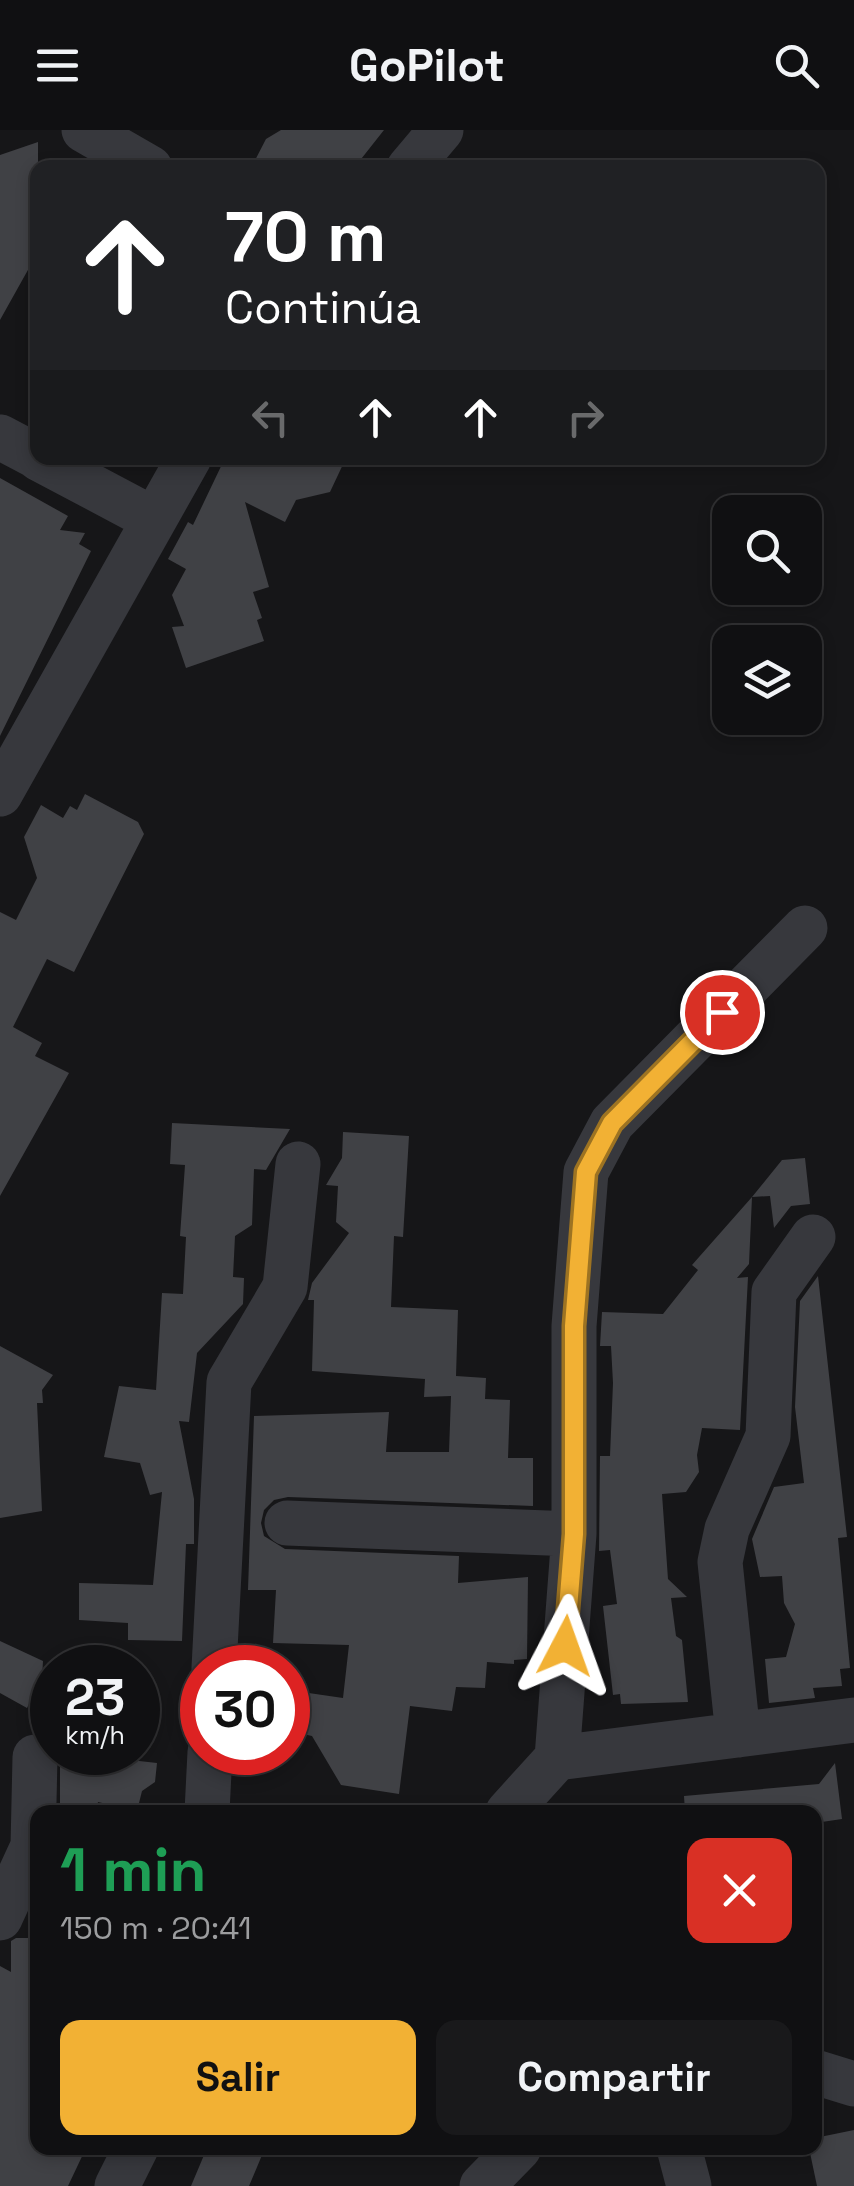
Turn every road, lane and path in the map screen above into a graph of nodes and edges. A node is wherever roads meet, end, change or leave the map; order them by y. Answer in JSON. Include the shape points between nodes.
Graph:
{"nodes":[{"id":1,"x":84,"y":130,"type":"edge"},
{"id":2,"x":441,"y":130,"type":"edge"},
{"id":3,"x":136,"y":160,"type":"edge"},
{"id":4,"x":416,"y":160,"type":"edge"},
{"id":5,"x":0,"y":437,"type":"edge"},
{"id":6,"x":30,"y":453,"type":"edge"},
{"id":7,"x":53,"y":465,"type":"edge"},
{"id":8,"x":185,"y":465,"type":"edge"},
{"id":9,"x":153,"y":518,"type":"junction"},
{"id":10,"x":0,"y":794,"type":"edge"},
{"id":11,"x":805,"y":928,"type":"dead end"},
{"id":12,"x":298,"y":1164,"type":"dead end"},
{"id":13,"x":813,"y":1237,"type":"dead end"},
{"id":14,"x":287,"y":1523,"type":"dead end"},
{"id":15,"x":574,"y":1534,"type":"junction"},
{"id":16,"x":215,"y":1645,"type":"edge"},
{"id":17,"x":854,"y":1720,"type":"edge"},
{"id":18,"x":738,"y":1736,"type":"junction"},
{"id":19,"x":557,"y":1758,"type":"junction"},
{"id":20,"x":35,"y":1775,"type":"edge"},
{"id":21,"x":209,"y":1775,"type":"edge"},
{"id":22,"x":34,"y":1805,"type":"edge"},
{"id":23,"x":207,"y":1805,"type":"edge"},
{"id":24,"x":514,"y":1805,"type":"edge"},
{"id":25,"x":30,"y":1853,"type":"edge"},
{"id":26,"x":0,"y":1918,"type":"edge"},
{"id":27,"x":822,"y":2074,"type":"edge"},
{"id":28,"x":854,"y":2084,"type":"edge"},
{"id":29,"x":132,"y":2155,"type":"edge"},
{"id":30,"x":512,"y":2155,"type":"edge"},
{"id":31,"x":681,"y":2155,"type":"edge"},
{"id":32,"x":117,"y":2186,"type":"edge"},
{"id":33,"x":482,"y":2186,"type":"edge"},
{"id":34,"x":688,"y":2186,"type":"edge"}],
"edges":[{"from":1,"to":3,"type":"street"},
{"from":2,"to":4,"type":"street"},
{"from":5,"to":6,"type":"street"},
{"from":7,"to":9,"type":"street"},
{"from":8,"to":9,"type":"street"},
{"from":9,"to":10,"type":"street"},
{"from":11,"to":15,"type":"street","via":[[612,1123],[586,1172],[574,1326]]},
{"from":12,"to":16,"type":"street","via":[[284,1288],[229,1382]]},
{"from":13,"to":18,"type":"street","via":[[774,1292],[768,1436],[727,1528],[720,1562]]},
{"from":14,"to":15,"type":"street"},
{"from":15,"to":19,"type":"street"},
{"from":17,"to":18,"type":"street"},
{"from":18,"to":19,"type":"street"},
{"from":19,"to":24,"type":"street"},
{"from":20,"to":22,"type":"street"},
{"from":21,"to":23,"type":"street"},
{"from":25,"to":26,"type":"street"},
{"from":27,"to":28,"type":"street"},
{"from":29,"to":32,"type":"street"},
{"from":30,"to":33,"type":"street"},
{"from":31,"to":34,"type":"street"}]}
